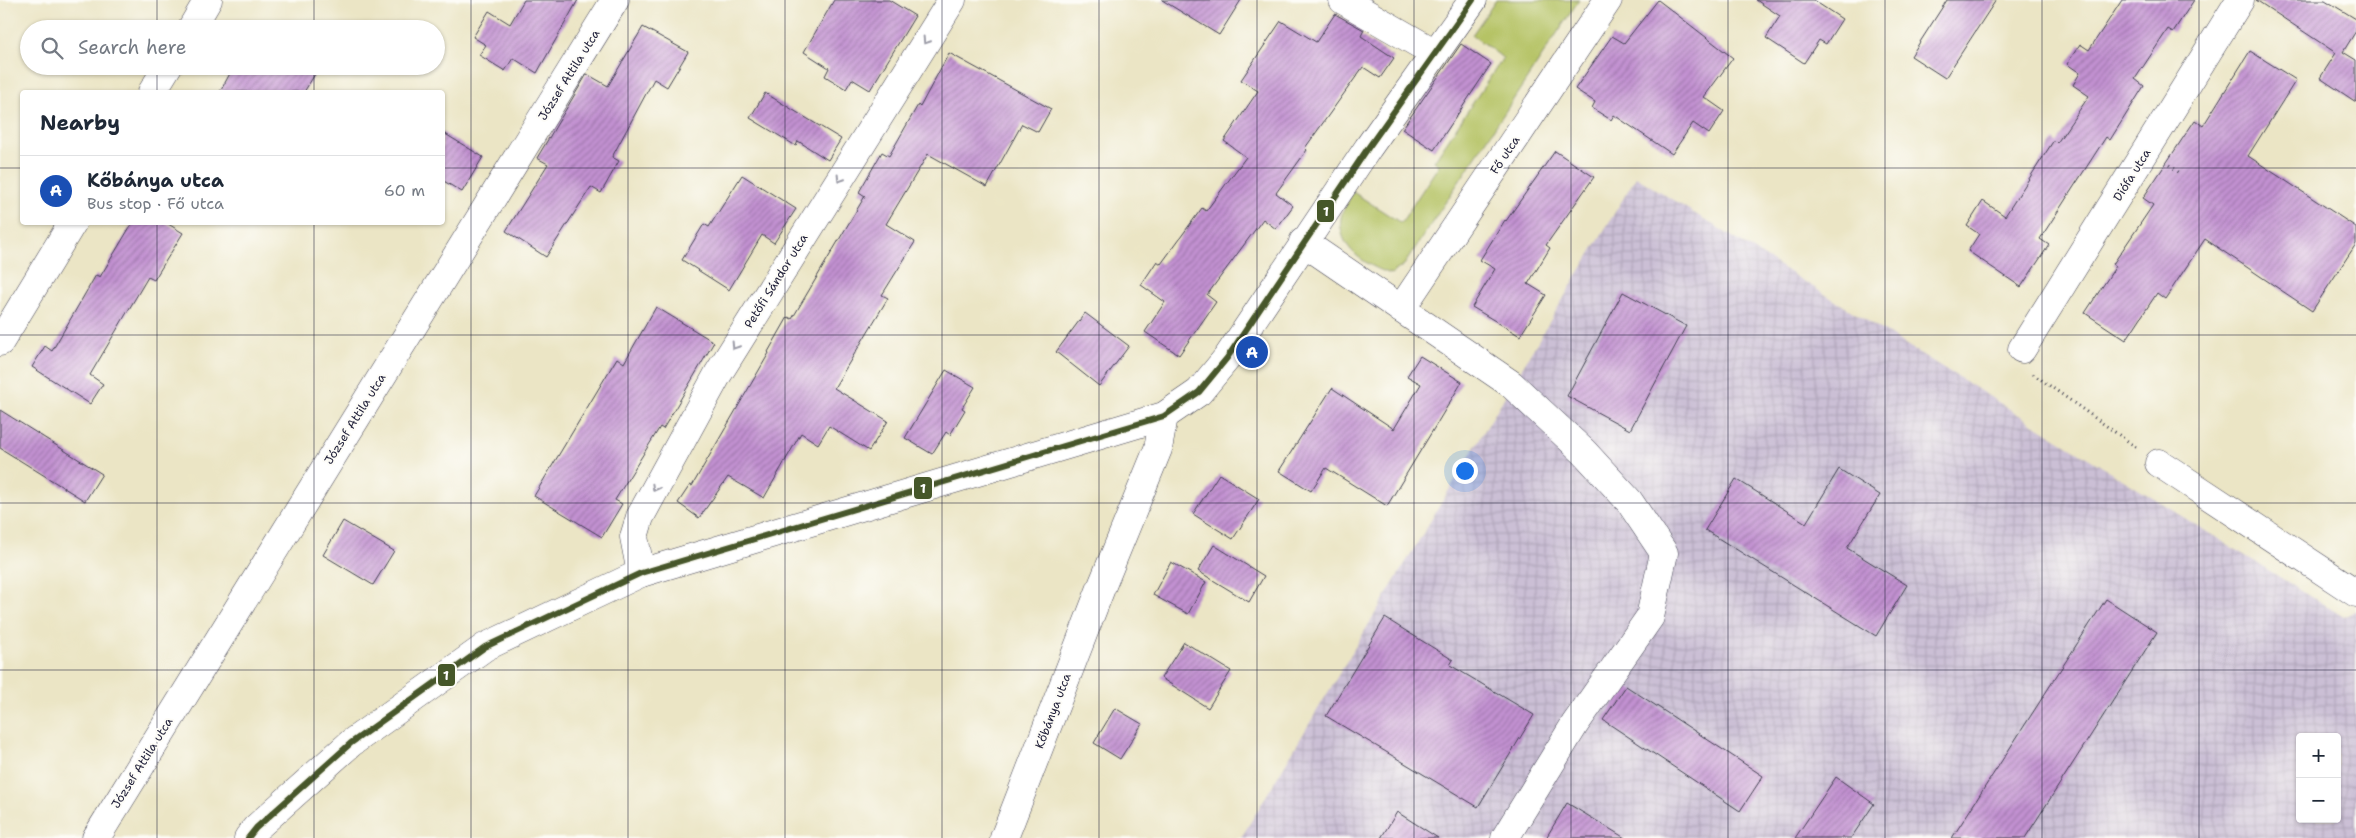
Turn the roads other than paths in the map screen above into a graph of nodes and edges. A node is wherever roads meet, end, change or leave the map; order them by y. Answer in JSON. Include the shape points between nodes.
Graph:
{"nodes":[{"id":1,"x":208,"y":0,"type":"edge"},
{"id":2,"x":615,"y":0,"type":"edge"},
{"id":3,"x":952,"y":0,"type":"edge"},
{"id":4,"x":1343,"y":0,"type":"edge"},
{"id":5,"x":1473,"y":0,"type":"edge"},
{"id":6,"x":1608,"y":0,"type":"edge"},
{"id":7,"x":2240,"y":0,"type":"edge"},
{"id":8,"x":196,"y":20,"type":"edge"},
{"id":9,"x":1435,"y":52,"type":"junction"},
{"id":10,"x":162,"y":75,"type":"edge"},
{"id":11,"x":153,"y":90,"type":"edge"},
{"id":12,"x":71,"y":225,"type":"edge"},
{"id":13,"x":1303,"y":242,"type":"junction"},
{"id":14,"x":1401,"y":309,"type":"junction"},
{"id":15,"x":0,"y":342,"type":"edge"},
{"id":16,"x":2022,"y":349,"type":"road end"},
{"id":17,"x":1164,"y":416,"type":"junction"},
{"id":18,"x":2160,"y":463,"type":"road end"},
{"id":19,"x":641,"y":573,"type":"junction"},
{"id":20,"x":2356,"y":592,"type":"edge"},
{"id":21,"x":96,"y":838,"type":"edge"},
{"id":22,"x":248,"y":838,"type":"edge"},
{"id":23,"x":1004,"y":838,"type":"edge"},
{"id":24,"x":1505,"y":838,"type":"edge"}],
"edges":[{"from":1,"to":8,"type":"street"},
{"from":2,"to":21,"type":"street","name":"József Attila utca"},
{"from":3,"to":19,"type":"street","name":"Petőfi Sándor utca","one_way":true,"via":[[718,374],[640,517],[634,537]]},
{"from":4,"to":9,"type":"street"},
{"from":5,"to":9,"type":"street"},
{"from":6,"to":14,"type":"street","name":"Fő utca"},
{"from":7,"to":16,"type":"street","name":"Diófa utca"},
{"from":9,"to":13,"type":"street"},
{"from":10,"to":11,"type":"street"},
{"from":12,"to":15,"type":"street"},
{"from":13,"to":14,"type":"street"},
{"from":13,"to":17,"type":"street","via":[[1227,358],[1199,392]]},
{"from":14,"to":24,"type":"street","via":[[1511,384],[1584,452],[1630,501],[1664,553],[1650,617],[1575,724]]},
{"from":17,"to":19,"type":"street"},
{"from":17,"to":23,"type":"street","name":"Kőbánya utca","via":[[1158,449]]},
{"from":18,"to":20,"type":"street"},
{"from":19,"to":22,"type":"street","via":[[486,648],[351,743]]}]}
